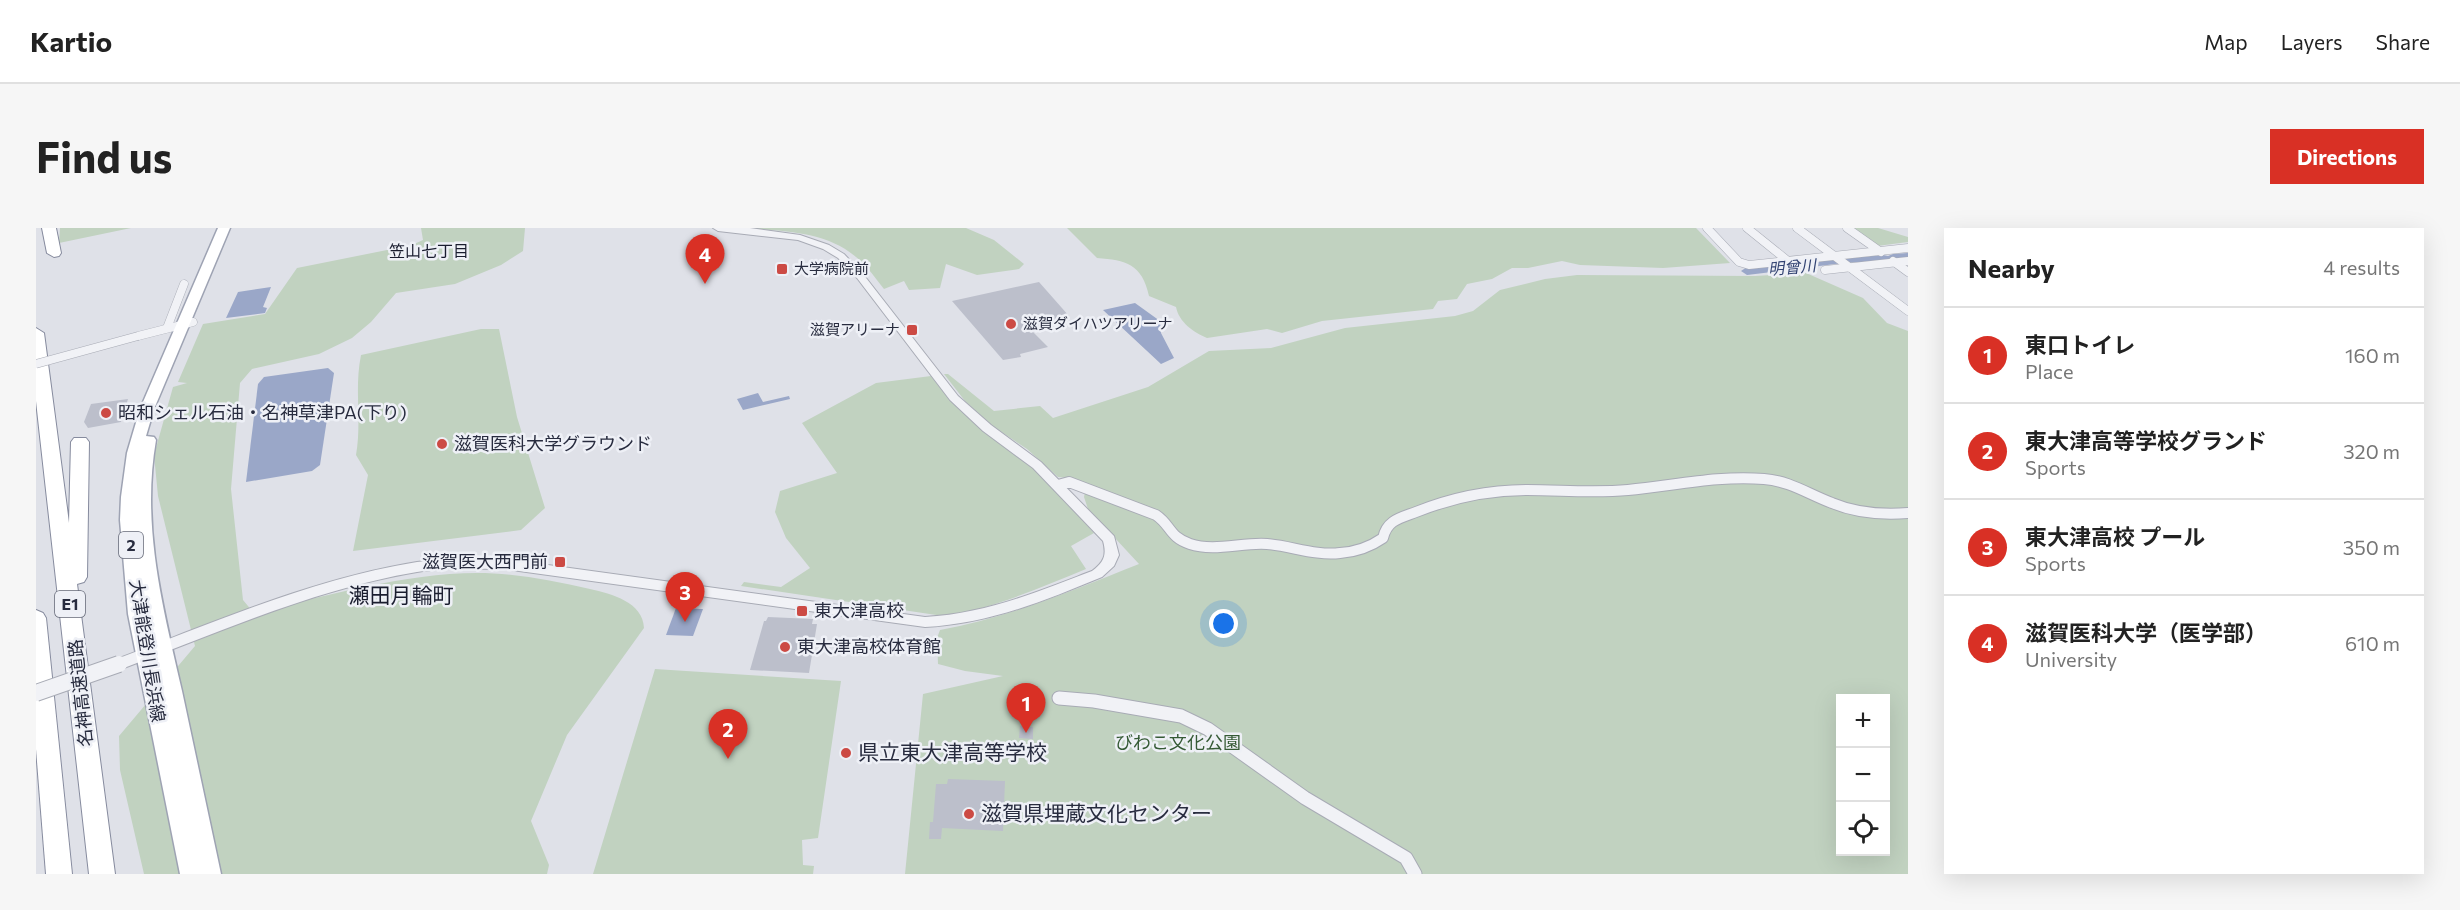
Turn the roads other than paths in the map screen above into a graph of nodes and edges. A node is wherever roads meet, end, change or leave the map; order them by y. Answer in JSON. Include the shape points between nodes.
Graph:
{"nodes":[{"id":1,"x":49,"y":228,"type":"edge"},
{"id":2,"x":224,"y":228,"type":"edge"},
{"id":3,"x":233,"y":228,"type":"edge"},
{"id":4,"x":718,"y":228,"type":"edge"},
{"id":5,"x":1707,"y":228,"type":"edge"},
{"id":6,"x":1747,"y":228,"type":"edge"},
{"id":7,"x":1797,"y":228,"type":"edge"},
{"id":8,"x":1847,"y":228,"type":"edge"},
{"id":9,"x":1908,"y":248,"type":"edge"},
{"id":10,"x":1880,"y":252,"type":"junction"},
{"id":11,"x":54,"y":253,"type":"dead end"},
{"id":12,"x":1835,"y":256,"type":"junction"},
{"id":13,"x":1788,"y":261,"type":"junction"},
{"id":14,"x":1908,"y":261,"type":"edge"},
{"id":15,"x":1894,"y":262,"type":"junction"},
{"id":16,"x":1849,"y":267,"type":"junction"},
{"id":17,"x":1824,"y":270,"type":"dead end"},
{"id":18,"x":1908,"y":272,"type":"edge"},
{"id":19,"x":184,"y":284,"type":"dead end"},
{"id":20,"x":1908,"y":311,"type":"edge"},
{"id":21,"x":180,"y":325,"type":"junction"},
{"id":22,"x":36,"y":333,"type":"edge"},
{"id":23,"x":36,"y":364,"type":"edge"},
{"id":24,"x":80,"y":442,"type":"dead end"},
{"id":25,"x":1058,"y":485,"type":"junction"},
{"id":26,"x":1908,"y":513,"type":"edge"},
{"id":27,"x":36,"y":618,"type":"edge"},
{"id":28,"x":74,"y":633,"type":"junction"},
{"id":29,"x":163,"y":648,"type":"junction"},
{"id":30,"x":146,"y":654,"type":"junction"},
{"id":31,"x":36,"y":693,"type":"edge"},
{"id":32,"x":1059,"y":698,"type":"dead end"},
{"id":33,"x":59,"y":874,"type":"edge"},
{"id":34,"x":102,"y":874,"type":"edge"},
{"id":35,"x":191,"y":874,"type":"edge"},
{"id":36,"x":210,"y":874,"type":"edge"},
{"id":37,"x":1415,"y":874,"type":"edge"}],
"edges":[{"from":1,"to":11,"type":"highway"},
{"from":2,"to":21,"type":"main road","name":"大津能登川長浜線","number":"2"},
{"from":3,"to":21,"type":"main road","name":"大津能登川長浜線","number":"2"},
{"from":4,"to":25,"type":"street","via":[[800,238],[841,256],[954,398]]},
{"from":5,"to":13,"type":"street","via":[[1743,264]]},
{"from":6,"to":13,"type":"street"},
{"from":7,"to":12,"type":"street"},
{"from":8,"to":10,"type":"street"},
{"from":9,"to":10,"type":"street"},
{"from":10,"to":12,"type":"street"},
{"from":10,"to":15,"type":"street"},
{"from":12,"to":13,"type":"street"},
{"from":12,"to":16,"type":"street"},
{"from":14,"to":15,"type":"street"},
{"from":15,"to":16,"type":"street"},
{"from":15,"to":18,"type":"street"},
{"from":16,"to":17,"type":"street"},
{"from":16,"to":20,"type":"street"},
{"from":19,"to":21,"type":"street"},
{"from":21,"to":23,"type":"street","bridge":true},
{"from":21,"to":29,"type":"main road","name":"大津能登川長浜線","number":"2","via":[[145,453],[141,496],[141,526]]},
{"from":21,"to":30,"type":"main road","name":"大津能登川長浜線","number":"2","via":[[147,409],[130,477],[128,520],[137,614]]},
{"from":22,"to":28,"type":"highway","name":"名神高速道路","number":"E1"},
{"from":24,"to":28,"type":"highway"},
{"from":25,"to":26,"type":"street","via":[[1069,482],[1156,515],[1174,537],[1192,545],[1264,544],[1333,554],[1375,544],[1383,538],[1389,523],[1431,506],[1523,490],[1626,490],[1713,479],[1783,481],[1827,502],[1877,514]]},
{"from":25,"to":29,"type":"street","via":[[1109,539],[1114,550],[1107,567],[1016,606],[972,619],[925,622],[504,564],[450,564],[347,582]]},
{"from":27,"to":33,"type":"highway","name":"名神高速道路","number":"E1"},
{"from":28,"to":34,"type":"highway","name":"名神高速道路","number":"E1"},
{"from":29,"to":30,"type":"street"},
{"from":29,"to":36,"type":"main road","name":"大津能登川長浜線","number":"2"},
{"from":30,"to":31,"type":"street","bridge":true},
{"from":30,"to":35,"type":"main road","name":"大津能登川長浜線","number":"2"},
{"from":32,"to":37,"type":"street","via":[[1181,716],[1208,729],[1305,798],[1406,858]]}]}
